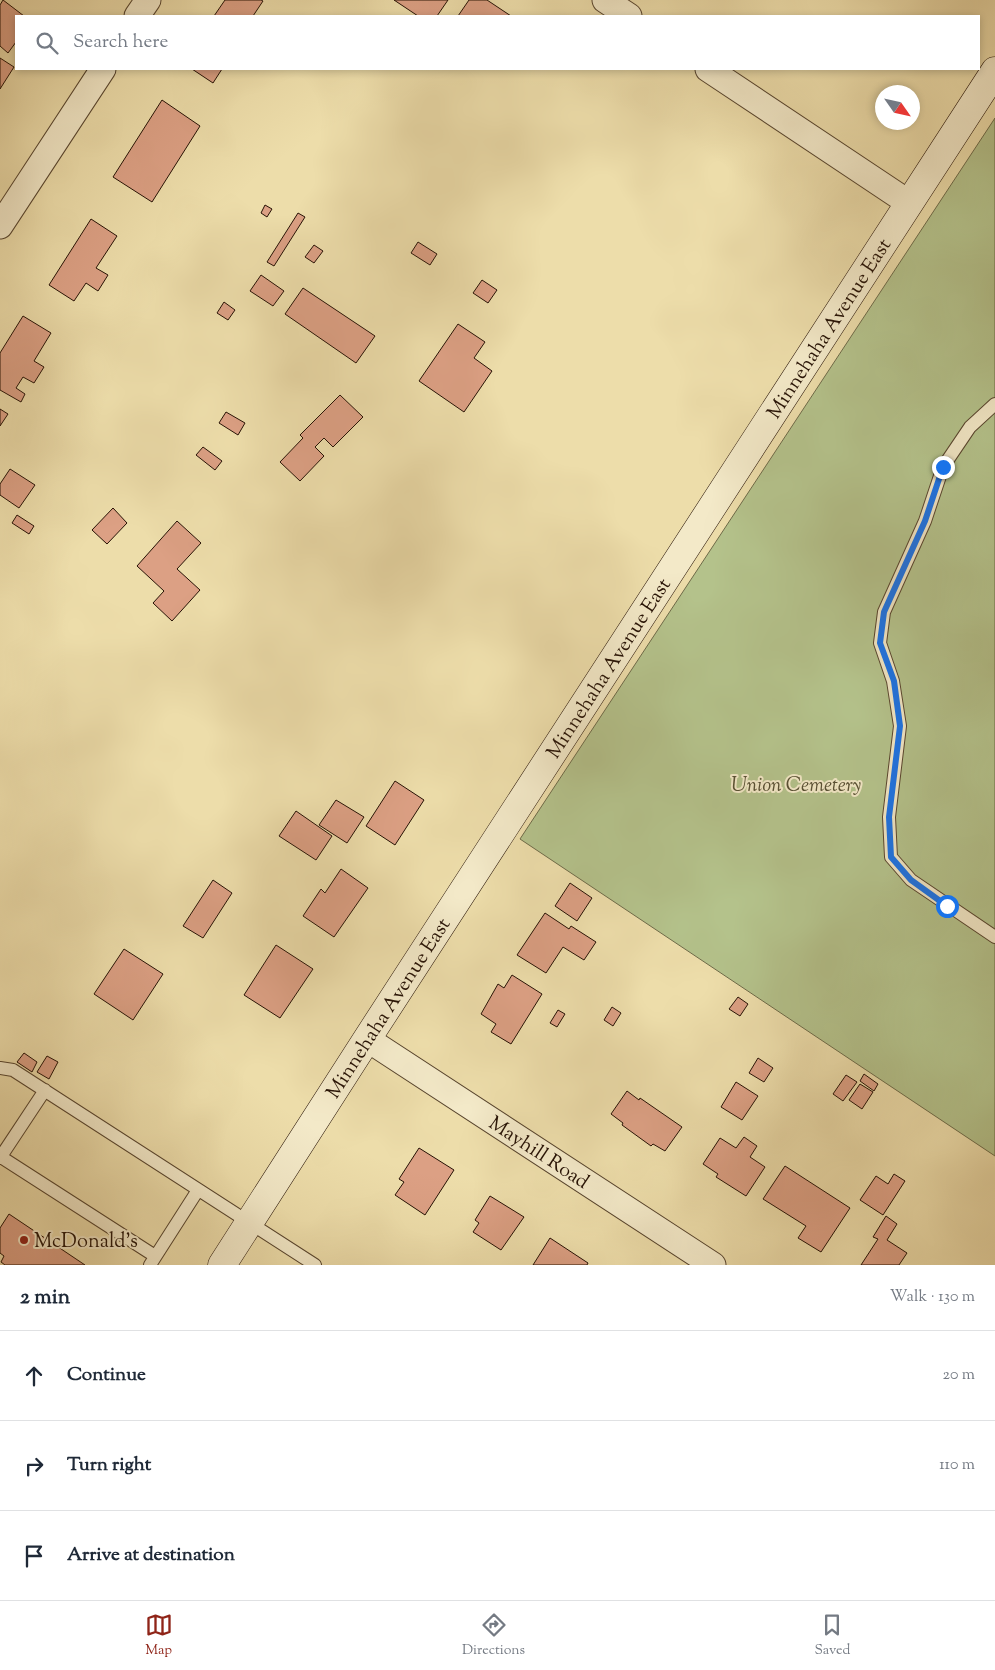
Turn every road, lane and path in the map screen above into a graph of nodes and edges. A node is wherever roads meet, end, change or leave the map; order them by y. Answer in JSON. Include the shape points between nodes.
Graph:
{"nodes":[{"id":1,"x":148,"y":0,"type":"edge"},
{"id":2,"x":605,"y":0,"type":"edge"},
{"id":3,"x":138,"y":15,"type":"edge"},
{"id":4,"x":628,"y":15,"type":"edge"},
{"id":5,"x":102,"y":70,"type":"edge"},
{"id":6,"x":710,"y":70,"type":"edge"},
{"id":7,"x":995,"y":71,"type":"edge"},
{"id":8,"x":909,"y":203,"type":"junction"},
{"id":9,"x":0,"y":226,"type":"edge"},
{"id":10,"x":995,"y":404,"type":"edge"},
{"id":11,"x":995,"y":937,"type":"edge"},
{"id":12,"x":367,"y":1039,"type":"junction"},
{"id":13,"x":0,"y":1068,"type":"edge"},
{"id":14,"x":45,"y":1090,"type":"junction"},
{"id":15,"x":1,"y":1158,"type":"edge"},
{"id":16,"x":198,"y":1190,"type":"junction"},
{"id":17,"x":250,"y":1222,"type":"junction"},
{"id":18,"x":152,"y":1261,"type":"edge"},
{"id":19,"x":222,"y":1265,"type":"edge"},
{"id":20,"x":315,"y":1265,"type":"edge"},
{"id":21,"x":713,"y":1265,"type":"edge"}],
"edges":[{"from":1,"to":3,"type":"street"},
{"from":2,"to":4,"type":"street"},
{"from":5,"to":9,"type":"street"},
{"from":6,"to":8,"type":"street"},
{"from":7,"to":8,"type":"main road","name":"Minnehaha Avenue East"},
{"from":8,"to":12,"type":"main road","name":"Minnehaha Avenue East"},
{"from":10,"to":11,"type":"lane","via":[[970,427],[943,467],[925,521],[884,612],[880,643],[894,681],[900,726],[889,817],[891,857],[911,880]]},
{"from":12,"to":17,"type":"main road","name":"Minnehaha Avenue East"},
{"from":12,"to":21,"type":"street","name":"Mayhill Road"},
{"from":13,"to":14,"type":"lane","via":[[13,1070]]},
{"from":14,"to":15,"type":"lane"},
{"from":14,"to":16,"type":"lane"},
{"from":15,"to":18,"type":"lane"},
{"from":16,"to":17,"type":"lane"},
{"from":16,"to":18,"type":"lane"},
{"from":17,"to":19,"type":"main road","name":"Minnehaha Avenue East"},
{"from":17,"to":20,"type":"lane"}]}
